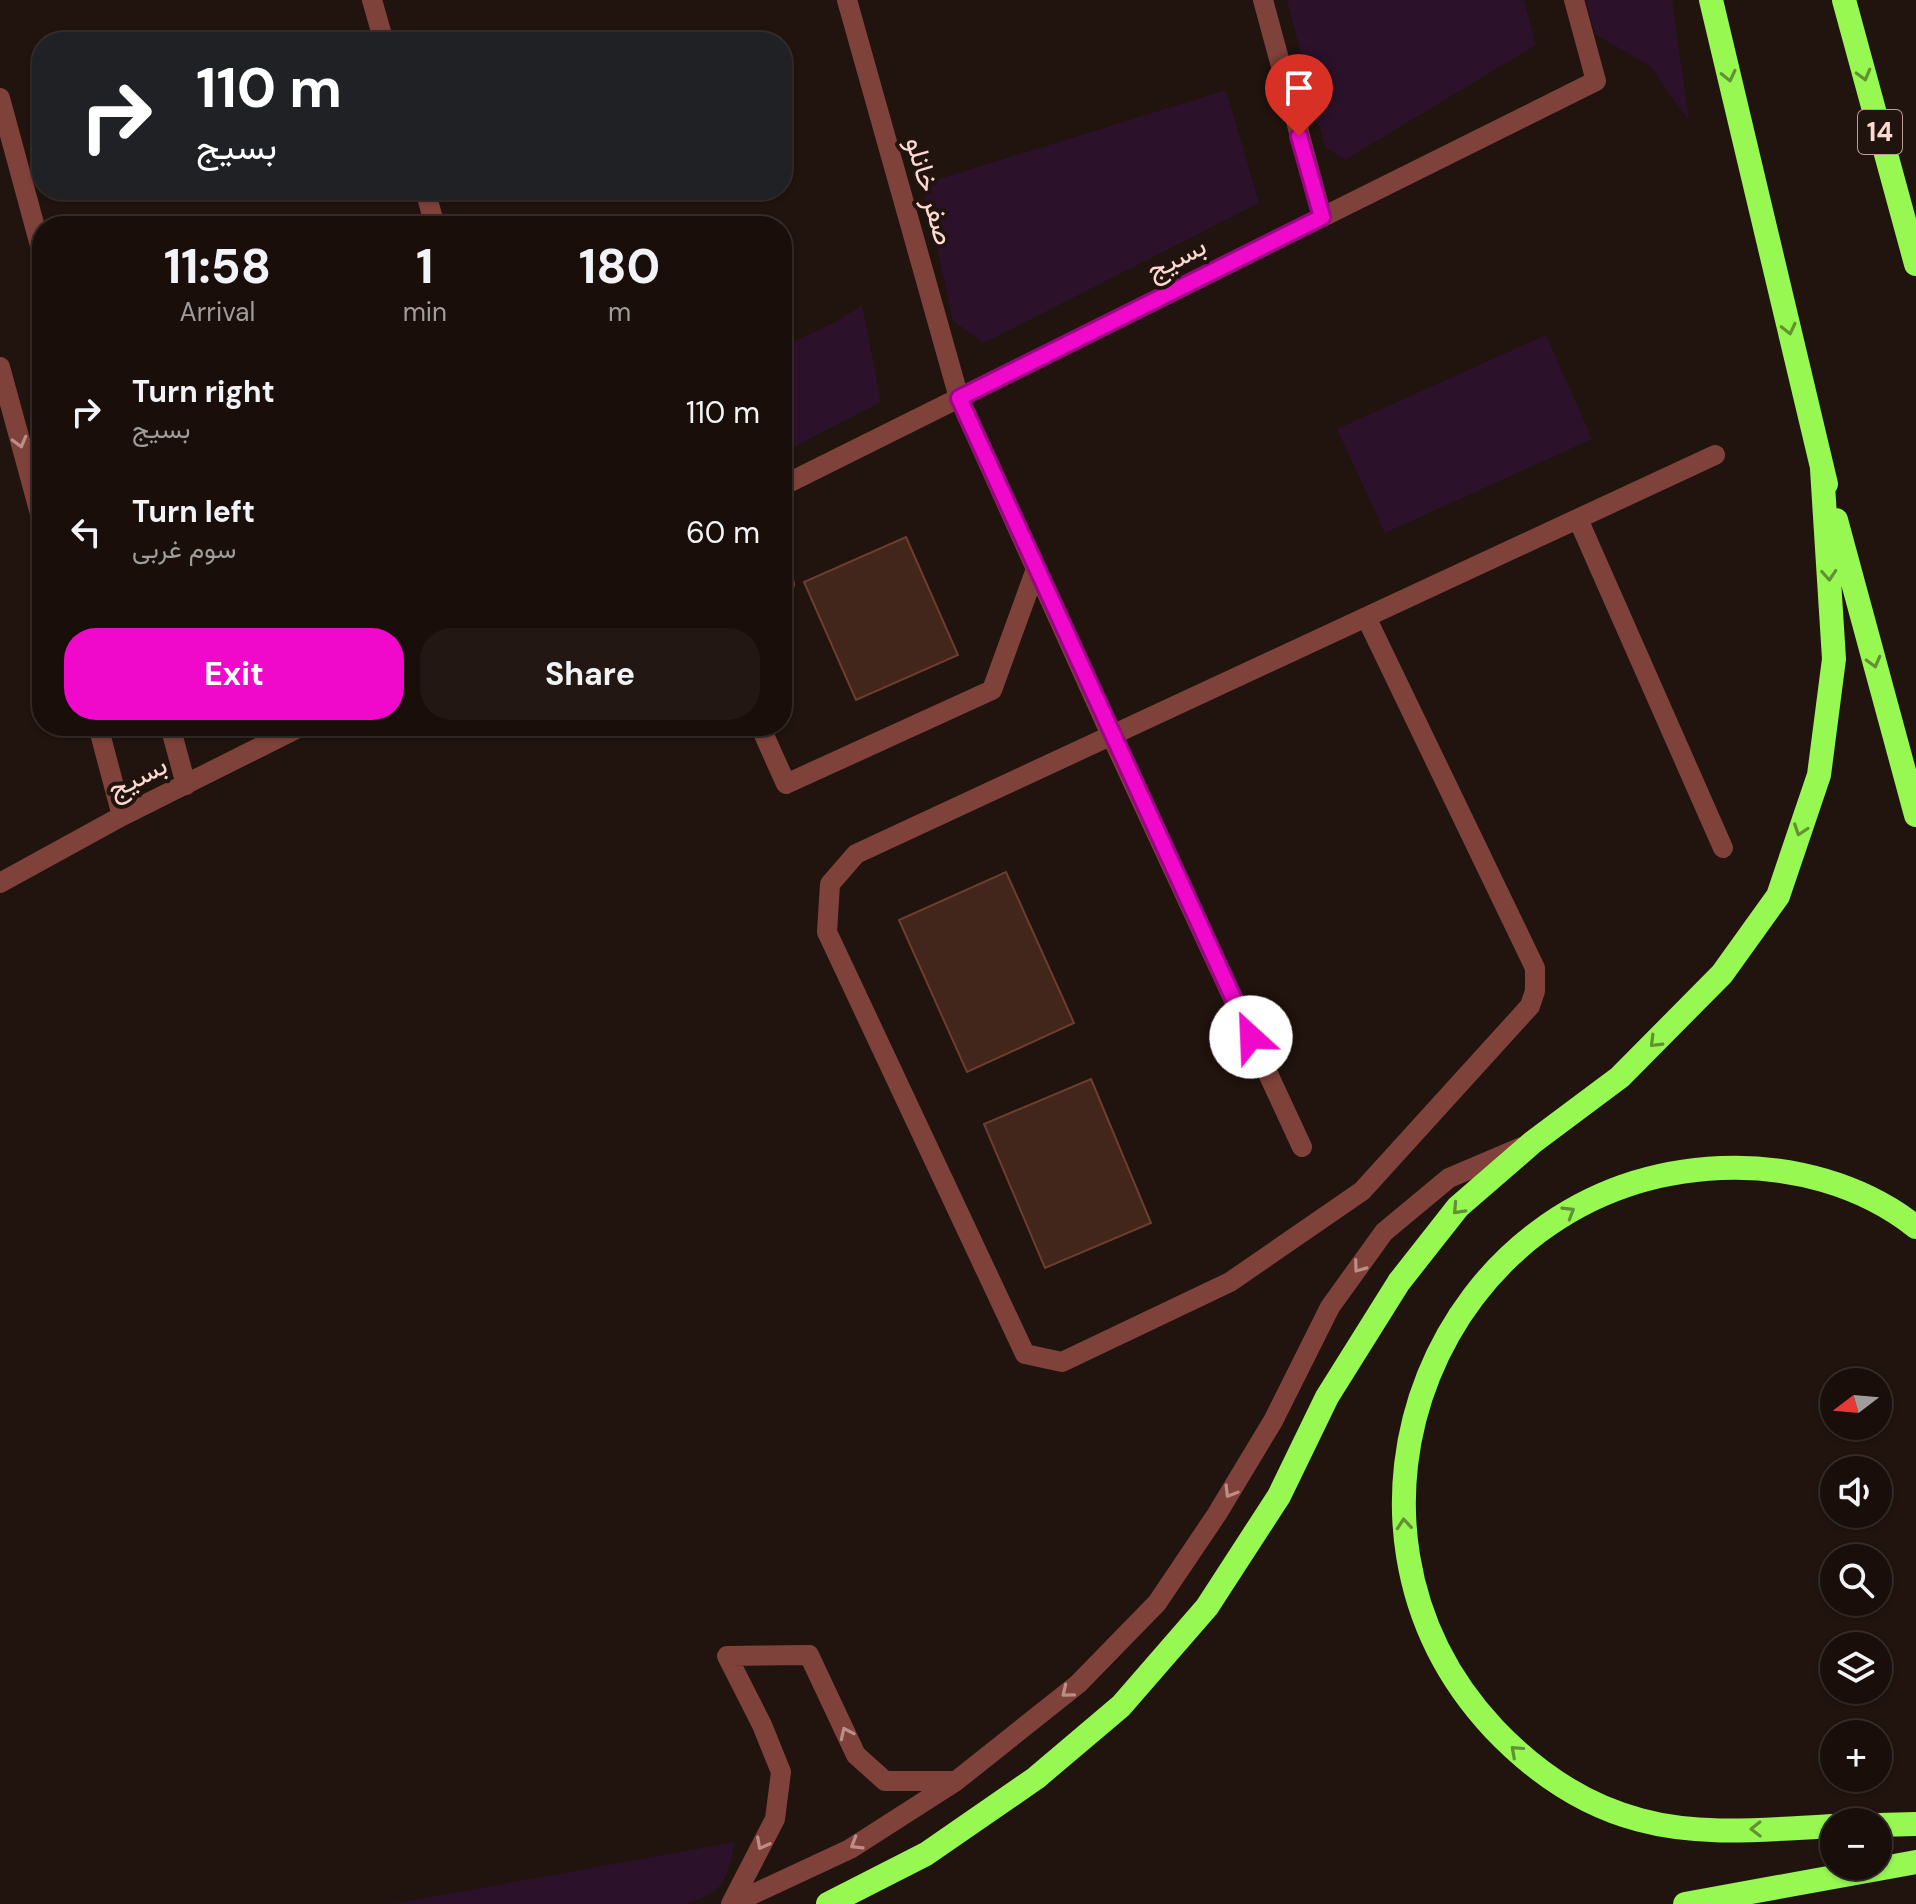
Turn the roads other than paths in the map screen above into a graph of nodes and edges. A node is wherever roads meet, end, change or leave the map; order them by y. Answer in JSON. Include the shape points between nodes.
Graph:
{"nodes":[{"id":1,"x":372,"y":0,"type":"edge"},
{"id":2,"x":847,"y":0,"type":"edge"},
{"id":3,"x":1263,"y":0,"type":"edge"},
{"id":4,"x":1574,"y":0,"type":"edge"},
{"id":5,"x":1711,"y":0,"type":"edge"},
{"id":6,"x":1844,"y":0,"type":"edge"},
{"id":7,"x":381,"y":32,"type":"edge"},
{"id":8,"x":0,"y":98,"type":"edge"},
{"id":9,"x":32,"y":216,"type":"edge"},
{"id":10,"x":1322,"y":217,"type":"junction"},
{"id":11,"x":1916,"y":264,"type":"edge"},
{"id":12,"x":0,"y":367,"type":"edge"},
{"id":13,"x":959,"y":398,"type":"junction"},
{"id":14,"x":1715,"y":455,"type":"dead end"},
{"id":15,"x":1822,"y":469,"type":"junction"},
{"id":16,"x":792,"y":481,"type":"edge"},
{"id":17,"x":32,"y":484,"type":"edge"},
{"id":18,"x":1578,"y":519,"type":"junction"},
{"id":19,"x":1036,"y":569,"type":"junction"},
{"id":20,"x":1366,"y":617,"type":"junction"},
{"id":21,"x":1111,"y":735,"type":"junction"},
{"id":22,"x":101,"y":736,"type":"edge"},
{"id":23,"x":173,"y":736,"type":"edge"},
{"id":24,"x":282,"y":736,"type":"edge"},
{"id":25,"x":764,"y":736,"type":"edge"},
{"id":26,"x":186,"y":785,"type":"junction"},
{"id":27,"x":1916,"y":815,"type":"edge"},
{"id":28,"x":122,"y":816,"type":"junction"},
{"id":29,"x":1723,"y":848,"type":"dead end"},
{"id":30,"x":0,"y":883,"type":"edge"},
{"id":31,"x":1533,"y":1142,"type":"junction"},
{"id":32,"x":1302,"y":1147,"type":"dead end"},
{"id":33,"x":1916,"y":1227,"type":"edge"},
{"id":34,"x":956,"y":1781,"type":"junction"},
{"id":35,"x":1916,"y":1824,"type":"edge"},
{"id":36,"x":1892,"y":1825,"type":"edge"},
{"id":37,"x":1820,"y":1826,"type":"edge"},
{"id":38,"x":1916,"y":1862,"type":"edge"},
{"id":39,"x":732,"y":1904,"type":"edge"},
{"id":40,"x":828,"y":1904,"type":"edge"},
{"id":41,"x":1685,"y":1904,"type":"edge"}],
"edges":[{"from":1,"to":7,"type":"street"},
{"from":2,"to":13,"type":"street","name":"صفر خانلو"},
{"from":3,"to":10,"type":"street"},
{"from":4,"to":10,"type":"street","name":"بسیج","via":[[1596,81]]},
{"from":5,"to":15,"type":"highway","one_way":true},
{"from":6,"to":11,"type":"highway","number":"14","one_way":true},
{"from":8,"to":9,"type":"street"},
{"from":10,"to":13,"type":"street","name":"بسیج"},
{"from":12,"to":17,"type":"street","one_way":true},
{"from":13,"to":16,"type":"street","name":"بسیج"},
{"from":13,"to":19,"type":"street","name":"صفر خانلو"},
{"from":14,"to":18,"type":"street"},
{"from":15,"to":27,"type":"highway","one_way":true},
{"from":15,"to":31,"type":"highway","one_way":true,"via":[[1834,659],[1819,775],[1778,896],[1722,974],[1631,1067]]},
{"from":18,"to":20,"type":"street"},
{"from":18,"to":29,"type":"street"},
{"from":19,"to":21,"type":"street","name":"صفر خانلو"},
{"from":19,"to":25,"type":"street","via":[[992,690],[786,784]]},
{"from":20,"to":21,"type":"street"},
{"from":20,"to":21,"type":"street","via":[[1535,968],[1530,1006],[1362,1191],[1230,1282],[1062,1362],[1025,1354],[1018,1340],[827,932],[830,884],[856,854]]},
{"from":21,"to":32,"type":"street","name":"صفر خانلو"},
{"from":22,"to":28,"type":"street"},
{"from":23,"to":26,"type":"street"},
{"from":24,"to":26,"type":"street","name":"بسیج"},
{"from":26,"to":28,"type":"street","name":"بسیج"},
{"from":28,"to":30,"type":"street","name":"بسیج"},
{"from":31,"to":34,"type":"street","one_way":true,"via":[[1449,1178],[1384,1232],[1330,1307],[1265,1434],[1157,1603],[1078,1684]]},
{"from":31,"to":40,"type":"highway","one_way":true,"via":[[1458,1207],[1399,1282],[1327,1397],[1279,1496],[1207,1607],[1121,1706],[1036,1778],[926,1854]]},
{"from":37,"to":33,"type":"highway","one_way":true,"via":[[1702,1830],[1641,1821],[1591,1803],[1515,1751],[1450,1672],[1426,1623],[1410,1569],[1404,1474],[1414,1425],[1444,1337],[1488,1276],[1515,1249],[1588,1201],[1657,1176],[1742,1167],[1834,1183]]},
{"from":34,"to":39,"type":"street","one_way":true,"via":[[850,1849]]},
{"from":34,"to":39,"type":"street","one_way":true,"via":[[885,1781],[856,1755],[809,1655],[727,1656],[781,1772],[775,1819]]},
{"from":35,"to":36,"type":"highway"},
{"from":38,"to":41,"type":"highway"}]}
